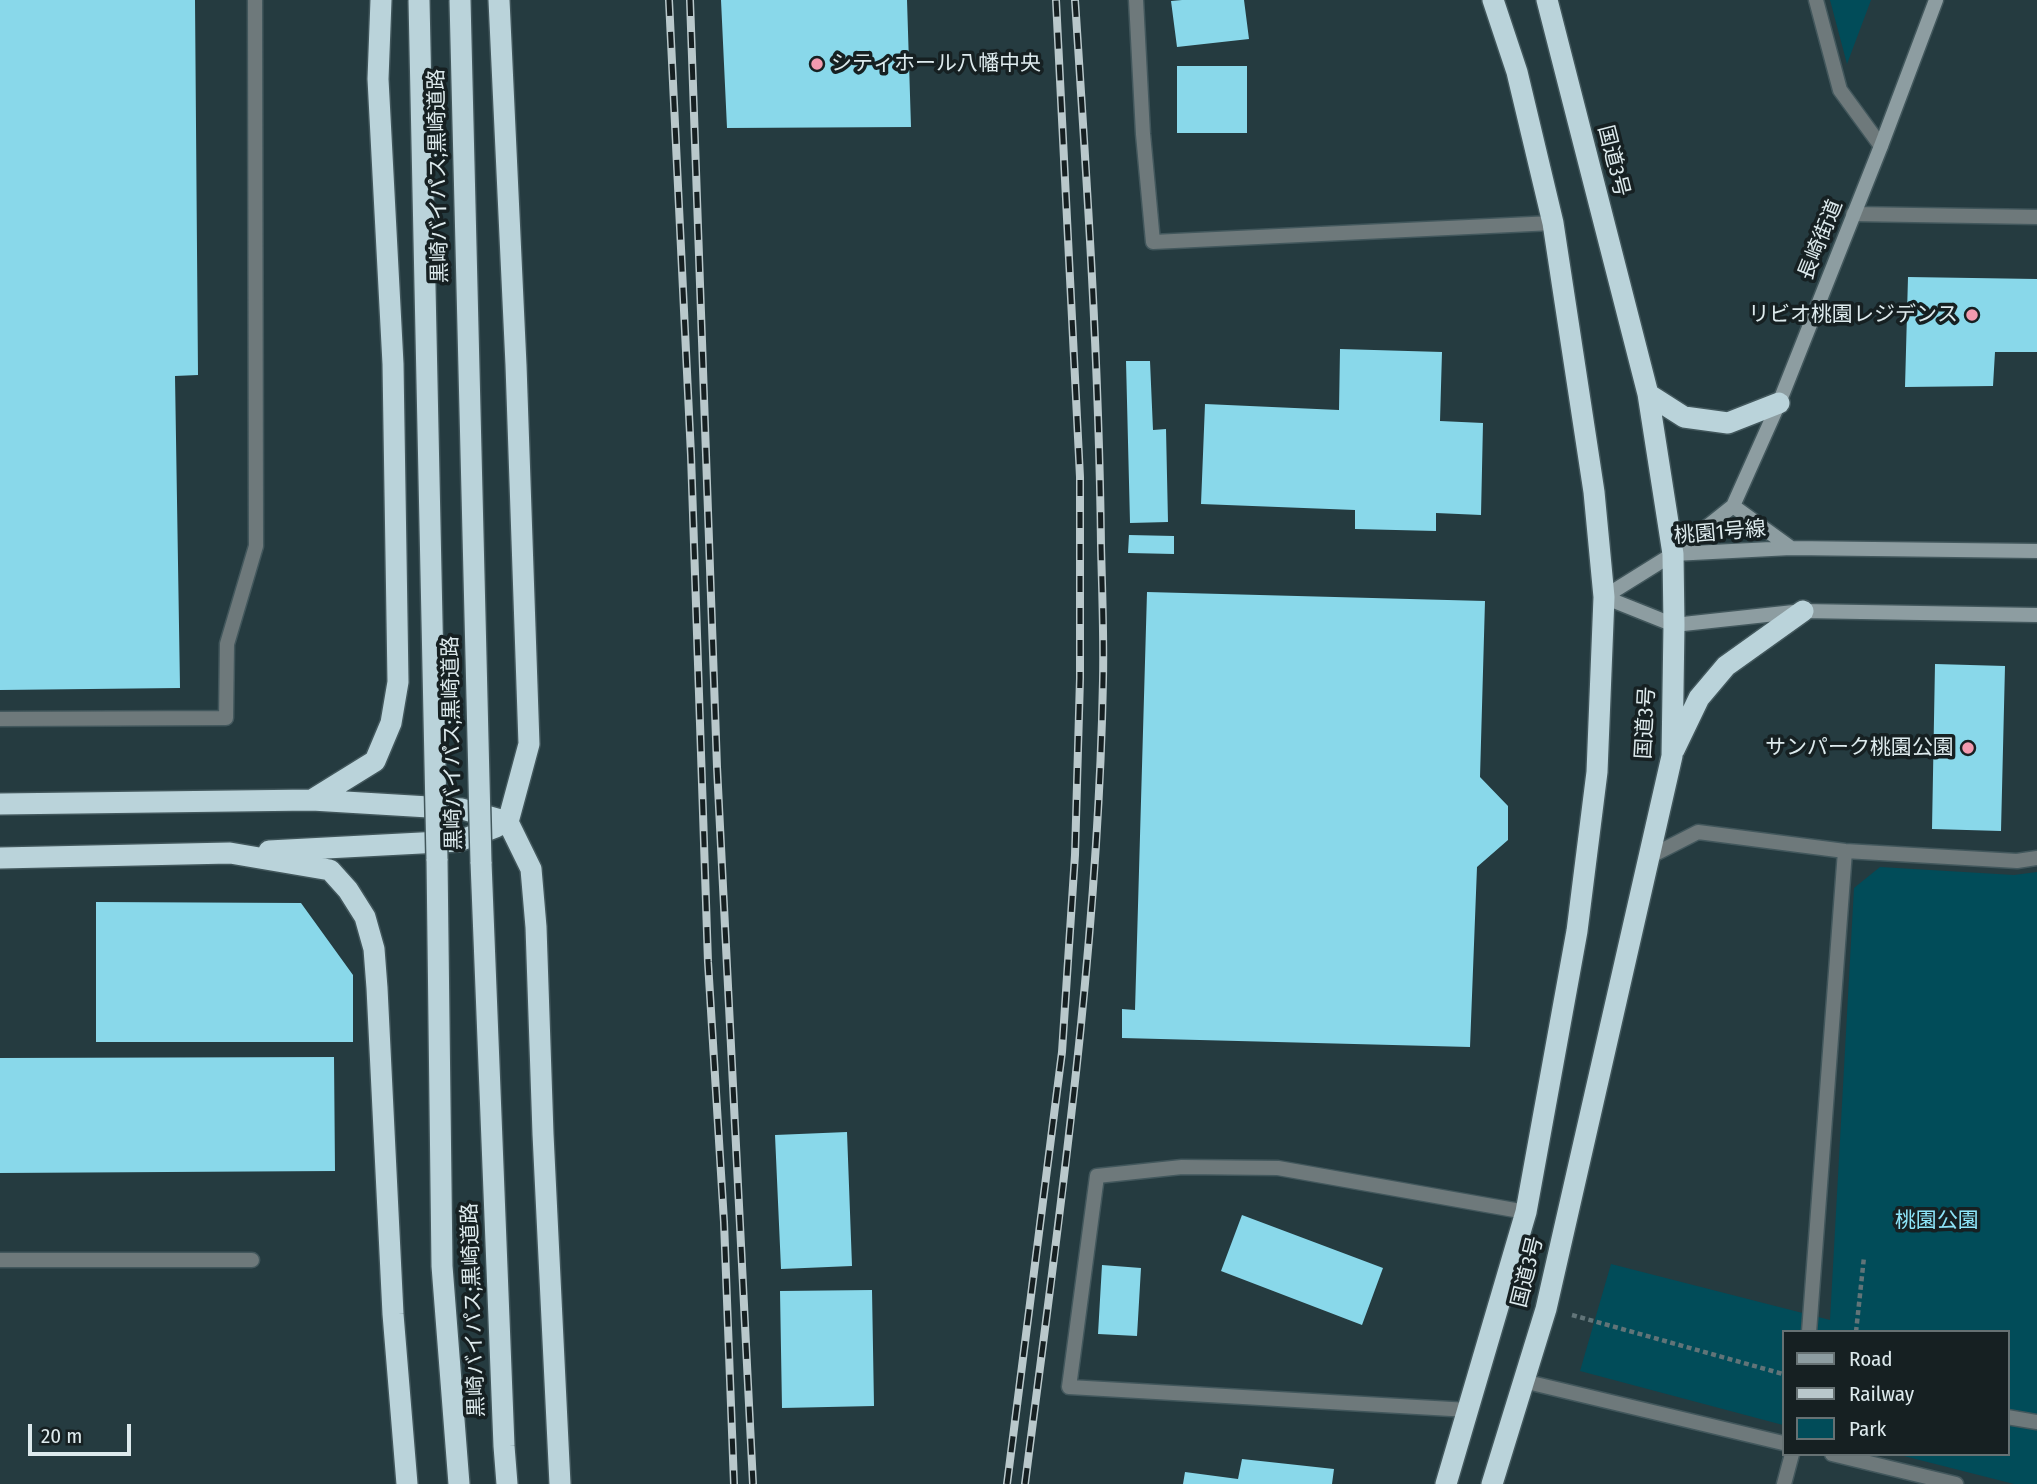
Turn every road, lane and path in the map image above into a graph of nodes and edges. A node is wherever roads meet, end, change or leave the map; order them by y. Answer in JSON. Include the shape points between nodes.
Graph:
{"nodes":[{"id":1,"x":254,"y":0,"type":"edge"},
{"id":2,"x":381,"y":0,"type":"edge"},
{"id":3,"x":419,"y":0,"type":"edge"},
{"id":4,"x":460,"y":0,"type":"edge"},
{"id":5,"x":499,"y":0,"type":"edge"},
{"id":6,"x":1136,"y":0,"type":"edge"},
{"id":7,"x":1493,"y":0,"type":"edge"},
{"id":8,"x":1547,"y":0,"type":"edge"},
{"id":9,"x":1816,"y":0,"type":"edge"},
{"id":10,"x":1936,"y":0,"type":"edge"},
{"id":11,"x":1881,"y":146,"type":"junction"},
{"id":12,"x":1853,"y":214,"type":"junction"},
{"id":13,"x":2037,"y":217,"type":"edge"},
{"id":14,"x":1553,"y":223,"type":"junction"},
{"id":15,"x":1648,"y":394,"type":"junction"},
{"id":16,"x":1779,"y":403,"type":"junction"},
{"id":17,"x":1733,"y":506,"type":"junction"},
{"id":18,"x":1790,"y":548,"type":"junction"},
{"id":19,"x":2037,"y":551,"type":"edge"},
{"id":20,"x":1673,"y":554,"type":"junction"},
{"id":21,"x":1604,"y":597,"type":"junction"},
{"id":22,"x":1802,"y":611,"type":"junction"},
{"id":23,"x":2037,"y":615,"type":"edge"},
{"id":24,"x":1674,"y":625,"type":"junction"},
{"id":25,"x":0,"y":719,"type":"edge"},
{"id":26,"x":1672,"y":756,"type":"junction"},
{"id":27,"x":312,"y":800,"type":"junction"},
{"id":28,"x":0,"y":804,"type":"edge"},
{"id":29,"x":508,"y":822,"type":"junction"},
{"id":30,"x":1845,"y":851,"type":"junction"},
{"id":31,"x":230,"y":853,"type":"junction"},
{"id":32,"x":0,"y":858,"type":"edge"},
{"id":33,"x":1647,"y":858,"type":"junction"},
{"id":34,"x":2037,"y":858,"type":"edge"},
{"id":35,"x":1526,"y":1212,"type":"junction"},
{"id":36,"x":1864,"y":1256,"type":"dead end"},
{"id":37,"x":0,"y":1260,"type":"edge"},
{"id":38,"x":252,"y":1260,"type":"dead end"},
{"id":39,"x":1546,"y":1309,"type":"junction"},
{"id":40,"x":1809,"y":1330,"type":"edge"},
{"id":41,"x":1856,"y":1330,"type":"edge"},
{"id":42,"x":1782,"y":1374,"type":"edge"},
{"id":43,"x":1523,"y":1381,"type":"junction"},
{"id":44,"x":1469,"y":1410,"type":"junction"},
{"id":45,"x":2009,"y":1417,"type":"edge"},
{"id":46,"x":2037,"y":1423,"type":"edge"},
{"id":47,"x":1782,"y":1443,"type":"edge"},
{"id":48,"x":1791,"y":1456,"type":"edge"},
{"id":49,"x":1840,"y":1456,"type":"edge"},
{"id":50,"x":407,"y":1484,"type":"edge"},
{"id":51,"x":459,"y":1484,"type":"edge"},
{"id":52,"x":507,"y":1484,"type":"edge"},
{"id":53,"x":560,"y":1484,"type":"edge"},
{"id":54,"x":1446,"y":1484,"type":"edge"},
{"id":55,"x":1492,"y":1484,"type":"edge"},
{"id":56,"x":1784,"y":1484,"type":"edge"},
{"id":57,"x":1956,"y":1484,"type":"edge"}],
"edges":[{"from":1,"to":25,"type":"street","via":[[256,546],[227,644],[226,718]]},
{"from":2,"to":27,"type":"highway","via":[[378,79],[394,364],[398,682],[391,723],[374,761]]},
{"from":3,"to":51,"type":"highway","name":"黒崎バイパス;黒崎道路","bridge":true,"via":[[442,1266]]},
{"from":4,"to":52,"type":"highway","name":"黒崎バイパス;黒崎道路","bridge":true,"via":[[481,862]]},
{"from":5,"to":29,"type":"highway","via":[[529,744]]},
{"from":6,"to":14,"type":"street","via":[[1153,242]]},
{"from":7,"to":14,"type":"highway","name":"国道3号","via":[[1517,72]]},
{"from":8,"to":15,"type":"highway","name":"国道3号"},
{"from":9,"to":11,"type":"street","via":[[1840,90]]},
{"from":10,"to":11,"type":"street","name":"長崎街道"},
{"from":11,"to":12,"type":"street","name":"長崎街道"},
{"from":12,"to":13,"type":"street"},
{"from":12,"to":16,"type":"street","name":"長崎街道"},
{"from":14,"to":21,"type":"highway","name":"国道3号","via":[[1594,492]]},
{"from":15,"to":16,"type":"highway","via":[[1684,417],[1728,423]]},
{"from":15,"to":20,"type":"highway","name":"国道3号"},
{"from":16,"to":17,"type":"street","name":"長崎街道"},
{"from":17,"to":18,"type":"street"},
{"from":17,"to":20,"type":"street","name":"長崎街道"},
{"from":18,"to":19,"type":"street","name":"桃園1号線"},
{"from":18,"to":20,"type":"street","name":"桃園1号線"},
{"from":20,"to":21,"type":"street","name":"桃園1号線"},
{"from":20,"to":24,"type":"highway","name":"国道3号"},
{"from":21,"to":24,"type":"street"},
{"from":21,"to":35,"type":"highway","name":"国道3号","via":[[1597,772],[1577,931]]},
{"from":22,"to":23,"type":"street"},
{"from":22,"to":24,"type":"street"},
{"from":22,"to":26,"type":"highway","via":[[1726,666],[1699,698]]},
{"from":24,"to":26,"type":"highway","name":"国道3号"},
{"from":26,"to":33,"type":"highway","name":"国道3号"},
{"from":27,"to":28,"type":"highway"},
{"from":27,"to":29,"type":"highway","via":[[462,809]]},
{"from":29,"to":31,"type":"highway","via":[[459,841]]},
{"from":29,"to":53,"type":"highway","via":[[531,869],[536,927]]},
{"from":30,"to":33,"type":"street","via":[[1698,832]]},
{"from":30,"to":34,"type":"street","via":[[2017,861]]},
{"from":30,"to":40,"type":"street"},
{"from":31,"to":32,"type":"highway"},
{"from":31,"to":50,"type":"highway","via":[[330,870],[365,917],[374,949],[393,1314]]},
{"from":33,"to":39,"type":"highway","name":"国道3号"},
{"from":35,"to":44,"type":"highway","name":"国道3号"},
{"from":35,"to":44,"type":"street","via":[[1278,1168],[1182,1167],[1097,1176],[1069,1387]]},
{"from":36,"to":41,"type":"path"},
{"from":37,"to":38,"type":"street"},
{"from":39,"to":42,"type":"path"},
{"from":39,"to":43,"type":"highway","name":"国道3号"},
{"from":43,"to":47,"type":"street"},
{"from":43,"to":55,"type":"highway","name":"国道3号"},
{"from":44,"to":54,"type":"highway","name":"国道3号"},
{"from":45,"to":46,"type":"street"},
{"from":48,"to":56,"type":"street"},
{"from":49,"to":57,"type":"street"}]}
